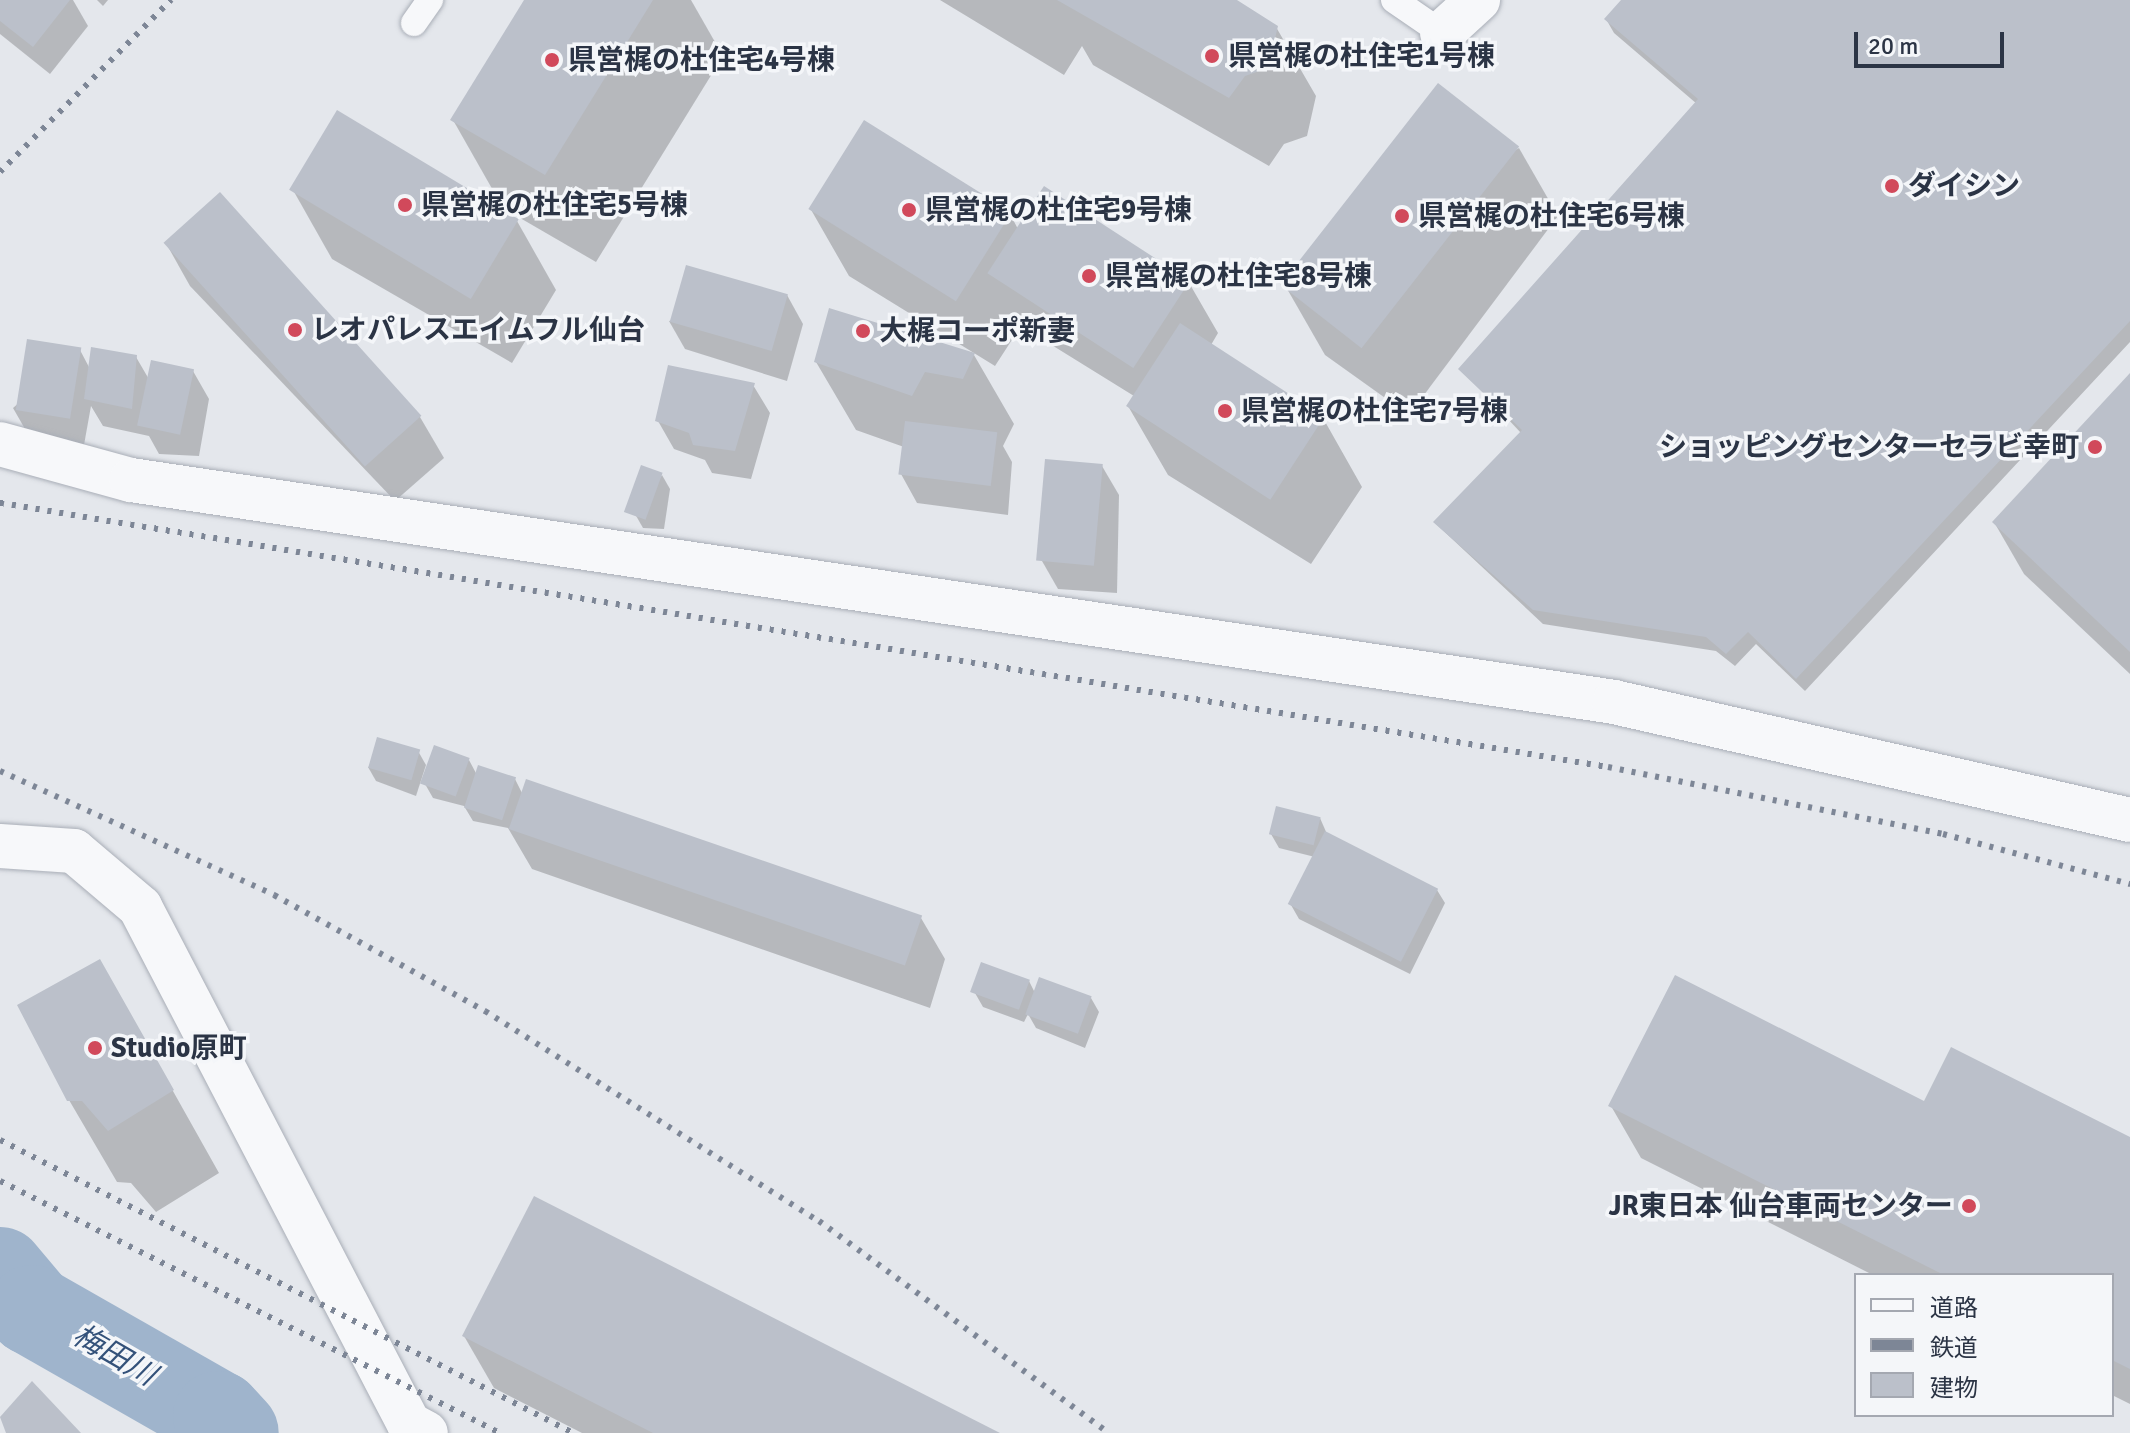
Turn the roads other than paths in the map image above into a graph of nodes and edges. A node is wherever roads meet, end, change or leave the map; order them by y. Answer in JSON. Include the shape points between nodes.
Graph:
{"nodes":[{"id":1,"x":430,"y":0,"type":"edge"},
{"id":2,"x":1394,"y":0,"type":"edge"},
{"id":3,"x":1478,"y":0,"type":"edge"},
{"id":4,"x":414,"y":23,"type":"dead end"},
{"id":5,"x":1442,"y":33,"type":"joint"},
{"id":6,"x":0,"y":444,"type":"edge"},
{"id":7,"x":2130,"y":820,"type":"edge"},
{"id":8,"x":0,"y":846,"type":"edge"},
{"id":9,"x":426,"y":1433,"type":"edge"}],
"edges":[{"from":1,"to":4,"type":"lane"},
{"from":2,"to":5,"type":"lane"},
{"from":3,"to":5,"type":"street"},
{"from":6,"to":7,"type":"street","via":[[131,480],[1614,702]]},
{"from":8,"to":9,"type":"street","via":[[74,851],[140,907],[409,1424]]}]}
